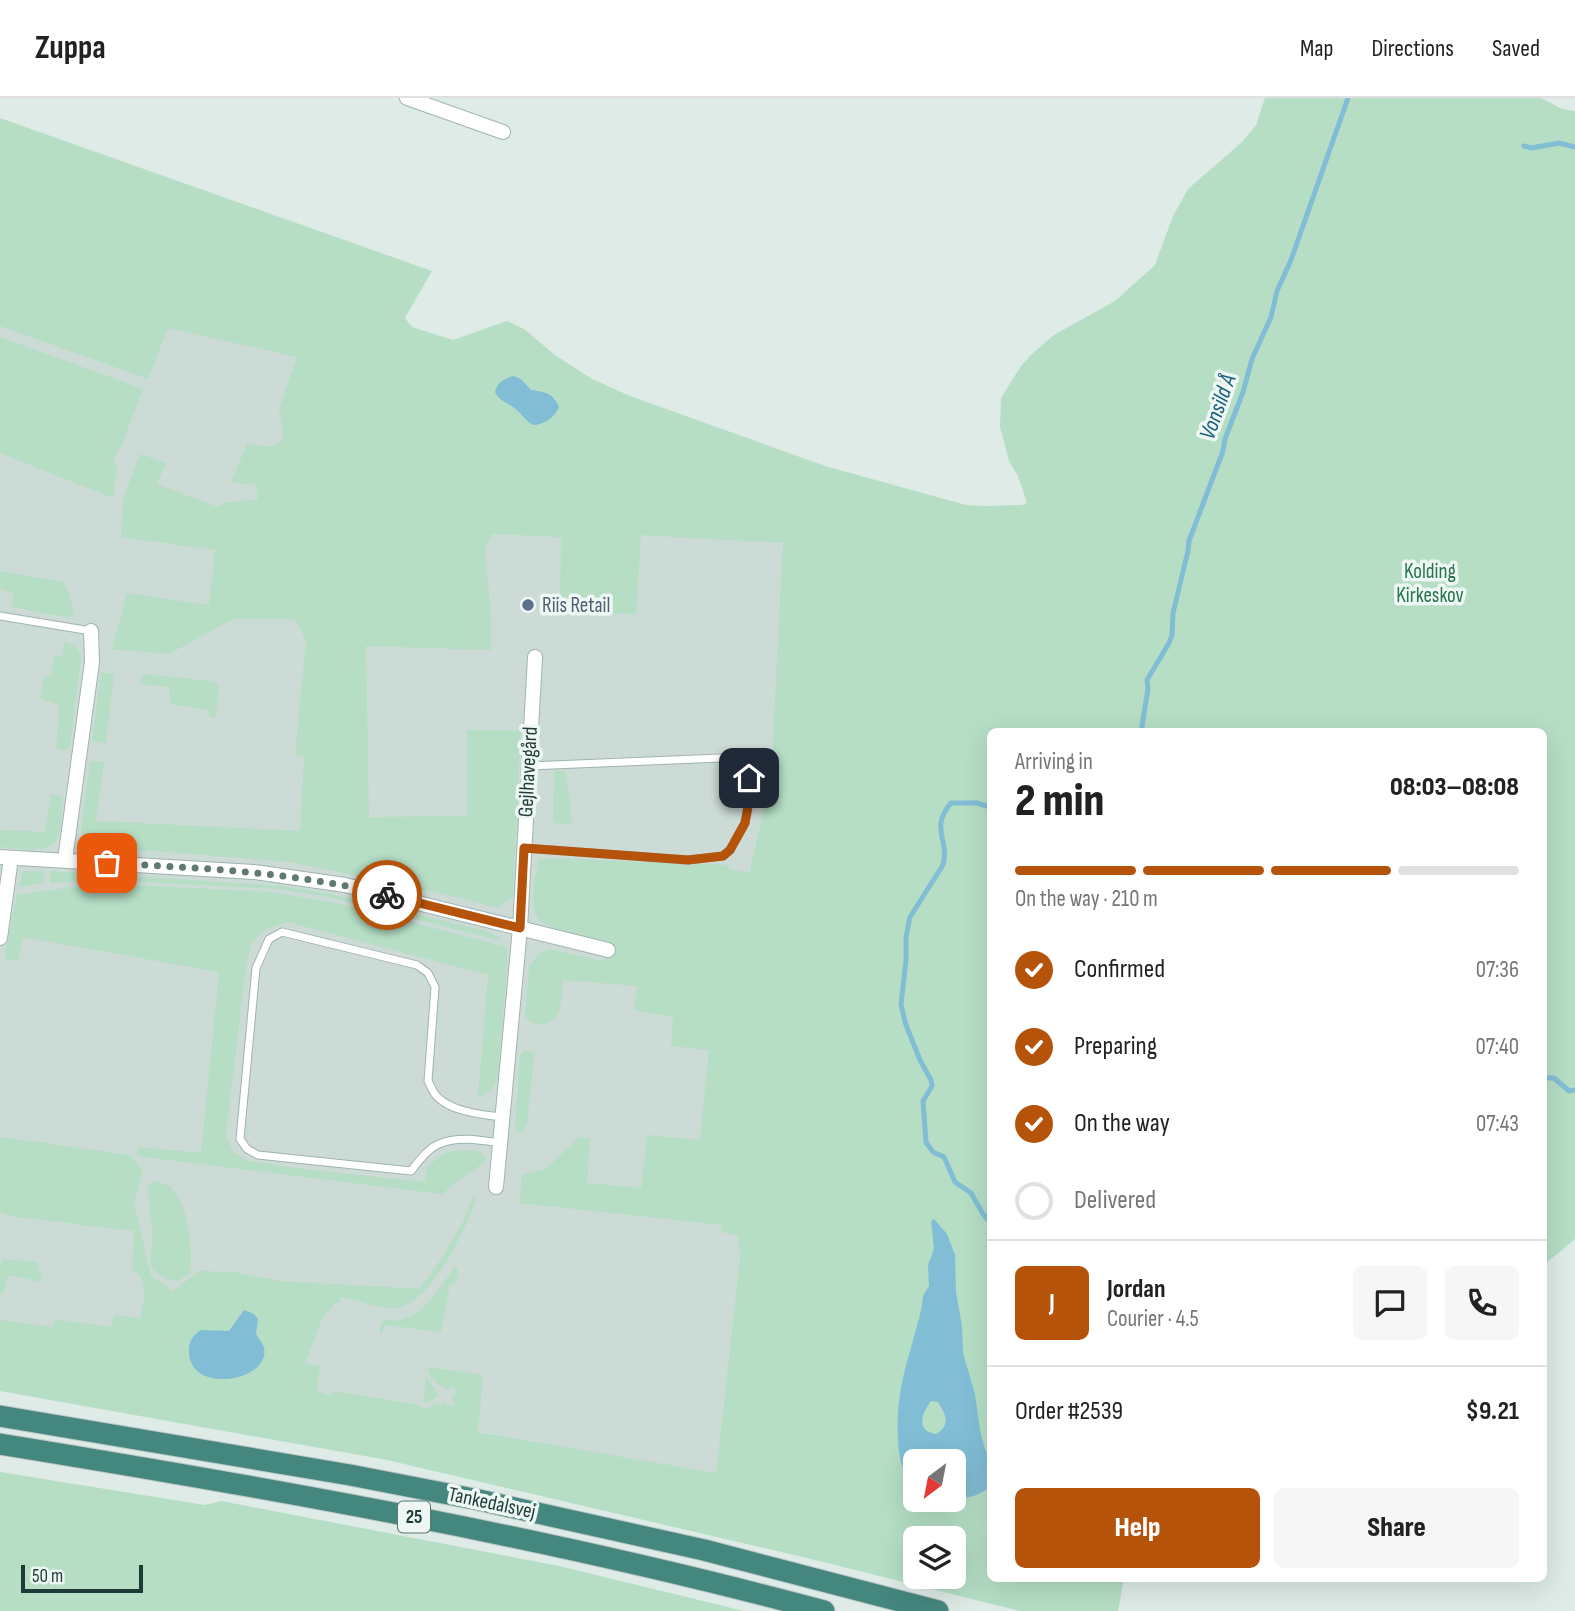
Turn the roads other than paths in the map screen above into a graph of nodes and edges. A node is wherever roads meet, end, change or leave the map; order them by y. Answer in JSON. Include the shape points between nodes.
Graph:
{"nodes":[{"id":1,"x":407,"y":98,"type":"edge"},
{"id":2,"x":503,"y":132,"type":"dead end"},
{"id":3,"x":0,"y":616,"type":"edge"},
{"id":4,"x":91,"y":631,"type":"joint"},
{"id":5,"x":536,"y":657,"type":"dead end"},
{"id":6,"x":528,"y":766,"type":"junction"},
{"id":7,"x":524,"y":848,"type":"junction"},
{"id":8,"x":6,"y":857,"type":"edge"},
{"id":9,"x":65,"y":860,"type":"junction"},
{"id":10,"x":520,"y":928,"type":"junction"},
{"id":11,"x":0,"y":938,"type":"edge"},
{"id":12,"x":607,"y":950,"type":"dead end"},
{"id":13,"x":502,"y":1117,"type":"junction"},
{"id":14,"x":500,"y":1143,"type":"junction"},
{"id":15,"x":496,"y":1187,"type":"dead end"},
{"id":16,"x":0,"y":1416,"type":"edge"},
{"id":17,"x":0,"y":1444,"type":"edge"},
{"id":18,"x":824,"y":1611,"type":"edge"},
{"id":19,"x":938,"y":1611,"type":"edge"}],
"edges":[{"from":1,"to":2,"type":"street"},
{"from":3,"to":4,"type":"lane"},
{"from":4,"to":9,"type":"street","via":[[92,662]]},
{"from":5,"to":6,"type":"street","name":"Gejlhavegård"},
{"from":6,"to":7,"type":"street","name":"Gejlhavegård"},
{"from":6,"to":7,"type":"lane","via":[[720,758],[735,763],[749,778],[750,796],[745,823],[723,856],[688,860]]},
{"from":7,"to":10,"type":"street","name":"Gejlhavegård"},
{"from":8,"to":9,"type":"street"},
{"from":8,"to":11,"type":"street"},
{"from":9,"to":10,"type":"street","via":[[254,872],[345,885]]},
{"from":10,"to":12,"type":"street"},
{"from":10,"to":13,"type":"street","name":"Gejlhavegård"},
{"from":13,"to":14,"type":"street","name":"Gejlhavegård"},
{"from":13,"to":14,"type":"lane","via":[[475,1114],[443,1102],[433,1093],[428,1081],[435,986],[428,973],[417,965],[282,932],[269,939],[256,968],[240,1139],[247,1149],[258,1155],[411,1171],[438,1144],[469,1138]]},
{"from":14,"to":15,"type":"street","name":"Gejlhavegård"},
{"from":16,"to":19,"type":"highway","name":"Tankedalsvej","number":"25","via":[[479,1500],[704,1550]]},
{"from":17,"to":18,"type":"highway","name":"Tankedalsvej","number":"25","via":[[330,1500],[558,1546]]}]}
